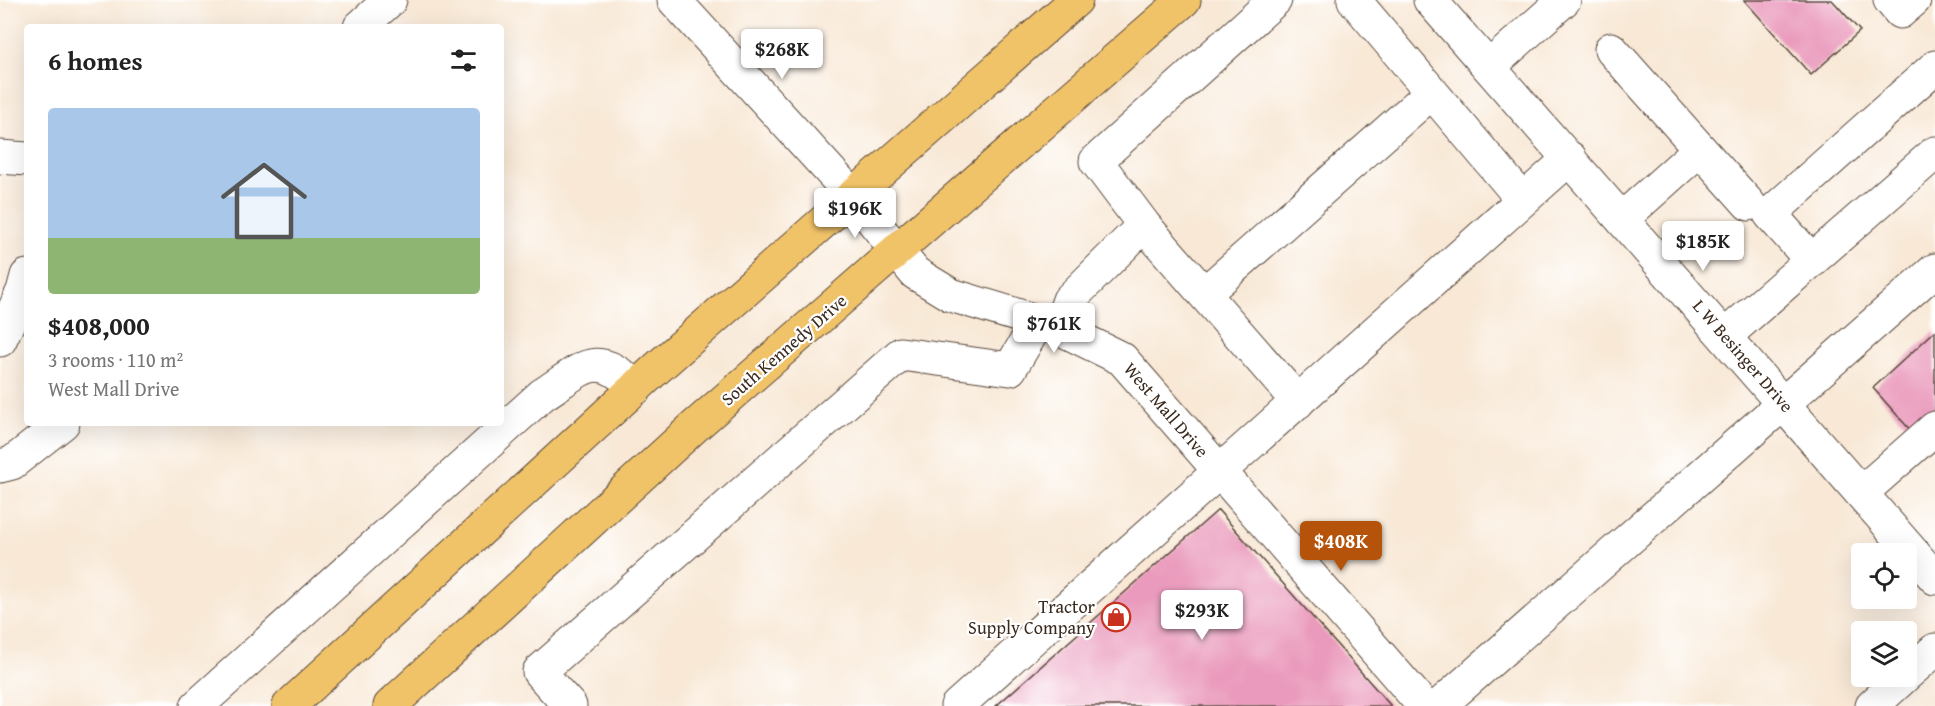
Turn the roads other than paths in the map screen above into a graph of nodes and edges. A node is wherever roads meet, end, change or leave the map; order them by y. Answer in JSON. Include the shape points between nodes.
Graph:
{"nodes":[{"id":1,"x":390,"y":0,"type":"edge"},
{"id":2,"x":674,"y":0,"type":"edge"},
{"id":3,"x":1076,"y":0,"type":"edge"},
{"id":4,"x":1184,"y":0,"type":"edge"},
{"id":5,"x":1275,"y":0,"type":"edge"},
{"id":6,"x":1354,"y":0,"type":"edge"},
{"id":7,"x":1430,"y":0,"type":"edge"},
{"id":8,"x":1564,"y":0,"type":"edge"},
{"id":9,"x":1890,"y":0,"type":"edge"},
{"id":10,"x":1914,"y":0,"type":"edge"},
{"id":11,"x":363,"y":24,"type":"edge"},
{"id":12,"x":1611,"y":49,"type":"dead end"},
{"id":13,"x":1490,"y":66,"type":"junction"},
{"id":14,"x":1935,"y":67,"type":"edge"},
{"id":15,"x":1432,"y":92,"type":"junction"},
{"id":16,"x":1700,"y":149,"type":"junction"},
{"id":17,"x":1935,"y":153,"type":"edge"},
{"id":18,"x":0,"y":157,"type":"edge"},
{"id":19,"x":1570,"y":158,"type":"junction"},
{"id":20,"x":24,"y":159,"type":"edge"},
{"id":21,"x":852,"y":195,"type":"junction"},
{"id":22,"x":1523,"y":200,"type":"junction"},
{"id":23,"x":1749,"y":204,"type":"dead end"},
{"id":24,"x":1623,"y":218,"type":"junction"},
{"id":25,"x":1144,"y":225,"type":"junction"},
{"id":26,"x":897,"y":251,"type":"junction"},
{"id":27,"x":1812,"y":261,"type":"junction"},
{"id":28,"x":1935,"y":270,"type":"edge"},
{"id":29,"x":24,"y":287,"type":"edge"},
{"id":30,"x":1204,"y":294,"type":"junction"},
{"id":31,"x":1049,"y":325,"type":"junction"},
{"id":32,"x":1725,"y":336,"type":"junction"},
{"id":33,"x":0,"y":340,"type":"edge"},
{"id":34,"x":636,"y":388,"type":"junction"},
{"id":35,"x":1298,"y":402,"type":"junction"},
{"id":36,"x":1784,"y":404,"type":"junction"},
{"id":37,"x":59,"y":426,"type":"edge"},
{"id":38,"x":1935,"y":428,"type":"edge"},
{"id":39,"x":0,"y":466,"type":"edge"},
{"id":40,"x":1220,"y":472,"type":"junction"},
{"id":41,"x":1861,"y":493,"type":"junction"},
{"id":42,"x":1935,"y":578,"type":"edge"},
{"id":43,"x":1935,"y":650,"type":"edge"},
{"id":44,"x":1917,"y":666,"type":"edge"},
{"id":45,"x":1894,"y":687,"type":"edge"},
{"id":46,"x":197,"y":706,"type":"edge"},
{"id":47,"x":289,"y":706,"type":"edge"},
{"id":48,"x":390,"y":706,"type":"edge"},
{"id":49,"x":570,"y":706,"type":"edge"},
{"id":50,"x":957,"y":706,"type":"edge"},
{"id":51,"x":1424,"y":706,"type":"edge"},
{"id":52,"x":1439,"y":706,"type":"edge"},
{"id":53,"x":1872,"y":706,"type":"edge"}],
"edges":[{"from":1,"to":11,"type":"street"},
{"from":2,"to":21,"type":"street","name":"West Mall Drive"},
{"from":3,"to":21,"type":"main road"},
{"from":4,"to":26,"type":"main road","name":"South Kennedy Drive"},
{"from":5,"to":25,"type":"street","via":[[1096,161]]},
{"from":6,"to":15,"type":"street"},
{"from":7,"to":13,"type":"street","name":"L W Besinger Drive"},
{"from":8,"to":13,"type":"street"},
{"from":9,"to":10,"type":"street","via":[[1900,12]]},
{"from":12,"to":16,"type":"street"},
{"from":13,"to":19,"type":"street","name":"L W Besinger Drive"},
{"from":14,"to":27,"type":"street","via":[[1770,214]]},
{"from":15,"to":22,"type":"street"},
{"from":15,"to":30,"type":"street"},
{"from":16,"to":23,"type":"street"},
{"from":16,"to":24,"type":"street"},
{"from":17,"to":27,"type":"street"},
{"from":18,"to":20,"type":"street"},
{"from":19,"to":22,"type":"street"},
{"from":19,"to":24,"type":"street","name":"L W Besinger Drive"},
{"from":21,"to":26,"type":"street","name":"West Mall Drive"},
{"from":21,"to":34,"type":"main road"},
{"from":22,"to":35,"type":"street"},
{"from":24,"to":32,"type":"street","name":"L W Besinger Drive"},
{"from":25,"to":30,"type":"street"},
{"from":25,"to":31,"type":"street"},
{"from":26,"to":31,"type":"street","name":"West Mall Drive","via":[[915,273],[951,295]]},
{"from":26,"to":48,"type":"main road","name":"South Kennedy Drive","via":[[694,427]]},
{"from":27,"to":32,"type":"street"},
{"from":28,"to":36,"type":"street"},
{"from":29,"to":33,"type":"street"},
{"from":30,"to":35,"type":"street"},
{"from":31,"to":40,"type":"street","name":"West Mall Drive","via":[[1122,359]]},
{"from":31,"to":49,"type":"street","via":[[1010,369],[901,354],[539,672]]},
{"from":32,"to":36,"type":"street","name":"L W Besinger Drive"},
{"from":34,"to":46,"type":"street","via":[[607,365],[593,364],[542,395]]},
{"from":34,"to":47,"type":"main road"},
{"from":35,"to":40,"type":"street"},
{"from":36,"to":41,"type":"street","name":"L W Besinger Drive"},
{"from":36,"to":52,"type":"street"},
{"from":37,"to":39,"type":"street","via":[[12,463]]},
{"from":38,"to":41,"type":"street"},
{"from":40,"to":50,"type":"street"},
{"from":40,"to":51,"type":"street","name":"West Mall Drive"},
{"from":41,"to":42,"type":"street","name":"L W Besinger Drive"},
{"from":43,"to":44,"type":"street"},
{"from":45,"to":53,"type":"street"}]}
